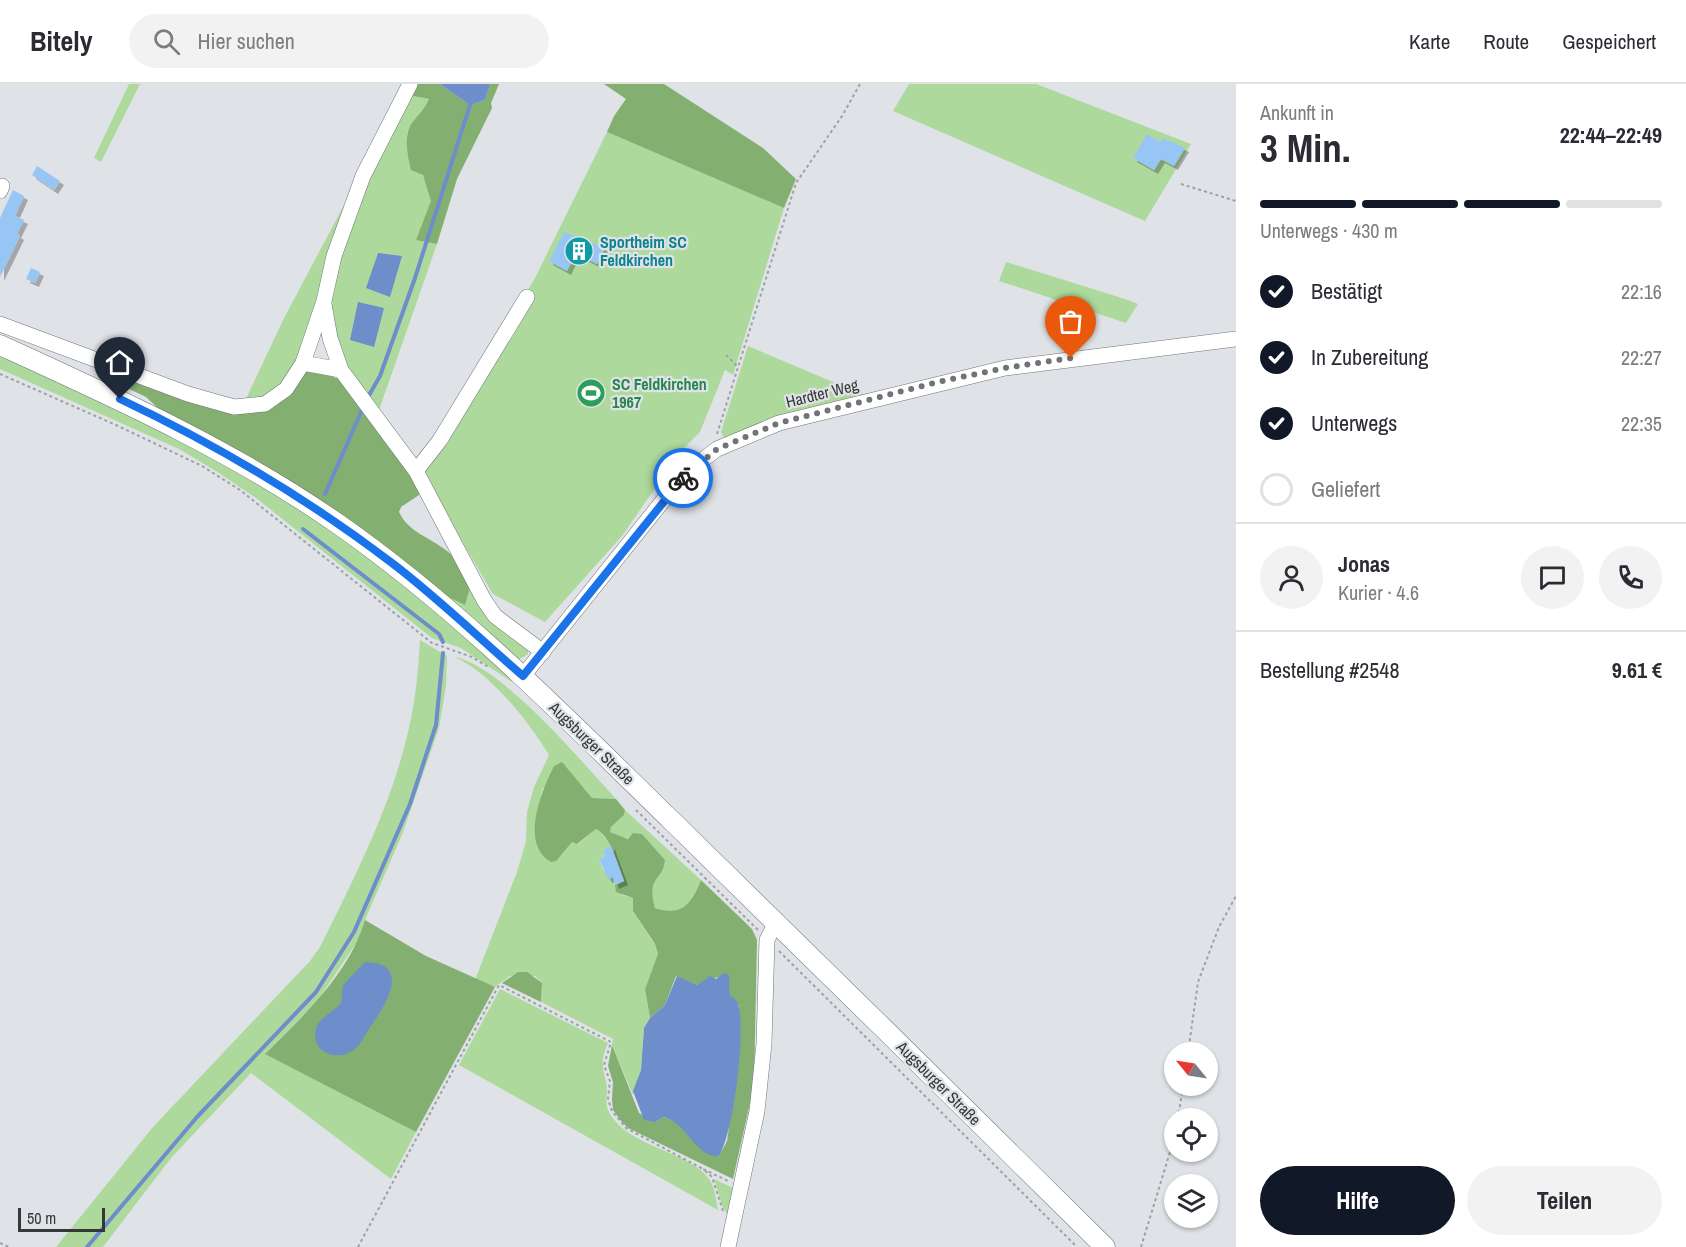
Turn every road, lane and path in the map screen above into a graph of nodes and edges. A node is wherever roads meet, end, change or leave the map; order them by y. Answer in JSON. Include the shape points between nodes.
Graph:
{"nodes":[{"id":1,"x":410,"y":84,"type":"edge"},
{"id":2,"x":860,"y":84,"type":"edge"},
{"id":3,"x":1181,"y":184,"type":"dead end"},
{"id":4,"x":1236,"y":201,"type":"edge"},
{"id":5,"x":527,"y":297,"type":"dead end"},
{"id":6,"x":324,"y":301,"type":"junction"},
{"id":7,"x":0,"y":324,"type":"edge"},
{"id":8,"x":1236,"y":339,"type":"edge"},
{"id":9,"x":0,"y":345,"type":"edge"},
{"id":10,"x":726,"y":355,"type":"dead end"},
{"id":11,"x":303,"y":363,"type":"junction"},
{"id":12,"x":738,"y":368,"type":"junction"},
{"id":13,"x":341,"y":370,"type":"junction"},
{"id":14,"x":0,"y":374,"type":"edge"},
{"id":15,"x":717,"y":449,"type":"junction"},
{"id":16,"x":416,"y":471,"type":"junction"},
{"id":17,"x":543,"y":652,"type":"junction"},
{"id":18,"x":493,"y":670,"type":"dead end"},
{"id":19,"x":523,"y":676,"type":"junction"},
{"id":20,"x":632,"y":805,"type":"dead end"},
{"id":21,"x":1236,"y":896,"type":"edge"},
{"id":22,"x":776,"y":922,"type":"junction"},
{"id":23,"x":768,"y":940,"type":"junction"},
{"id":24,"x":1190,"y":1042,"type":"edge"},
{"id":25,"x":1167,"y":1162,"type":"edge"},
{"id":26,"x":703,"y":1169,"type":"junction"},
{"id":27,"x":741,"y":1187,"type":"junction"},
{"id":28,"x":732,"y":1227,"type":"junction"},
{"id":29,"x":0,"y":1243,"type":"edge"},
{"id":30,"x":9,"y":1247,"type":"edge"},
{"id":31,"x":358,"y":1247,"type":"edge"},
{"id":32,"x":728,"y":1247,"type":"edge"},
{"id":33,"x":1077,"y":1247,"type":"edge"},
{"id":34,"x":1105,"y":1247,"type":"edge"},
{"id":35,"x":1141,"y":1247,"type":"edge"}],
"edges":[{"from":1,"to":6,"type":"street","via":[[363,176],[334,256]]},
{"from":2,"to":12,"type":"path","via":[[796,183]]},
{"from":3,"to":4,"type":"path"},
{"from":5,"to":16,"type":"street","via":[[440,440]]},
{"from":6,"to":11,"type":"street"},
{"from":6,"to":13,"type":"street","via":[[330,338]]},
{"from":7,"to":11,"type":"street","via":[[136,376],[234,407],[265,404],[286,389]]},
{"from":8,"to":15,"type":"street","name":"Hardter Weg","via":[[1005,368],[779,423]]},
{"from":9,"to":19,"type":"main road","name":"Augsburger Straße","via":[[159,417],[336,522],[394,564]]},
{"from":10,"to":12,"type":"path"},
{"from":11,"to":13,"type":"street"},
{"from":12,"to":15,"type":"path","via":[[717,431]]},
{"from":13,"to":16,"type":"street"},
{"from":14,"to":18,"type":"path","via":[[202,466],[240,490],[432,643],[472,657]]},
{"from":15,"to":17,"type":"street","name":"Hardter Weg","via":[[670,492]]},
{"from":16,"to":17,"type":"street","via":[[495,616]]},
{"from":17,"to":19,"type":"street","name":"Hardter Weg"},
{"from":19,"to":22,"type":"main road","name":"Augsburger Straße"},
{"from":20,"to":23,"type":"path"},
{"from":21,"to":24,"type":"path","via":[[1219,927],[1198,982]]},
{"from":22,"to":23,"type":"street"},
{"from":22,"to":34,"type":"main road","name":"Augsburger Straße"},
{"from":23,"to":27,"type":"street","via":[[764,1044]]},
{"from":23,"to":33,"type":"path"},
{"from":25,"to":35,"type":"path"},
{"from":26,"to":27,"type":"path"},
{"from":26,"to":28,"type":"path","via":[[711,1177]]},
{"from":26,"to":31,"type":"path","via":[[619,1121],[608,1098],[610,1082],[604,1065],[611,1042],[499,985]]},
{"from":27,"to":28,"type":"street"},
{"from":28,"to":32,"type":"street"},
{"from":29,"to":30,"type":"path"}]}
